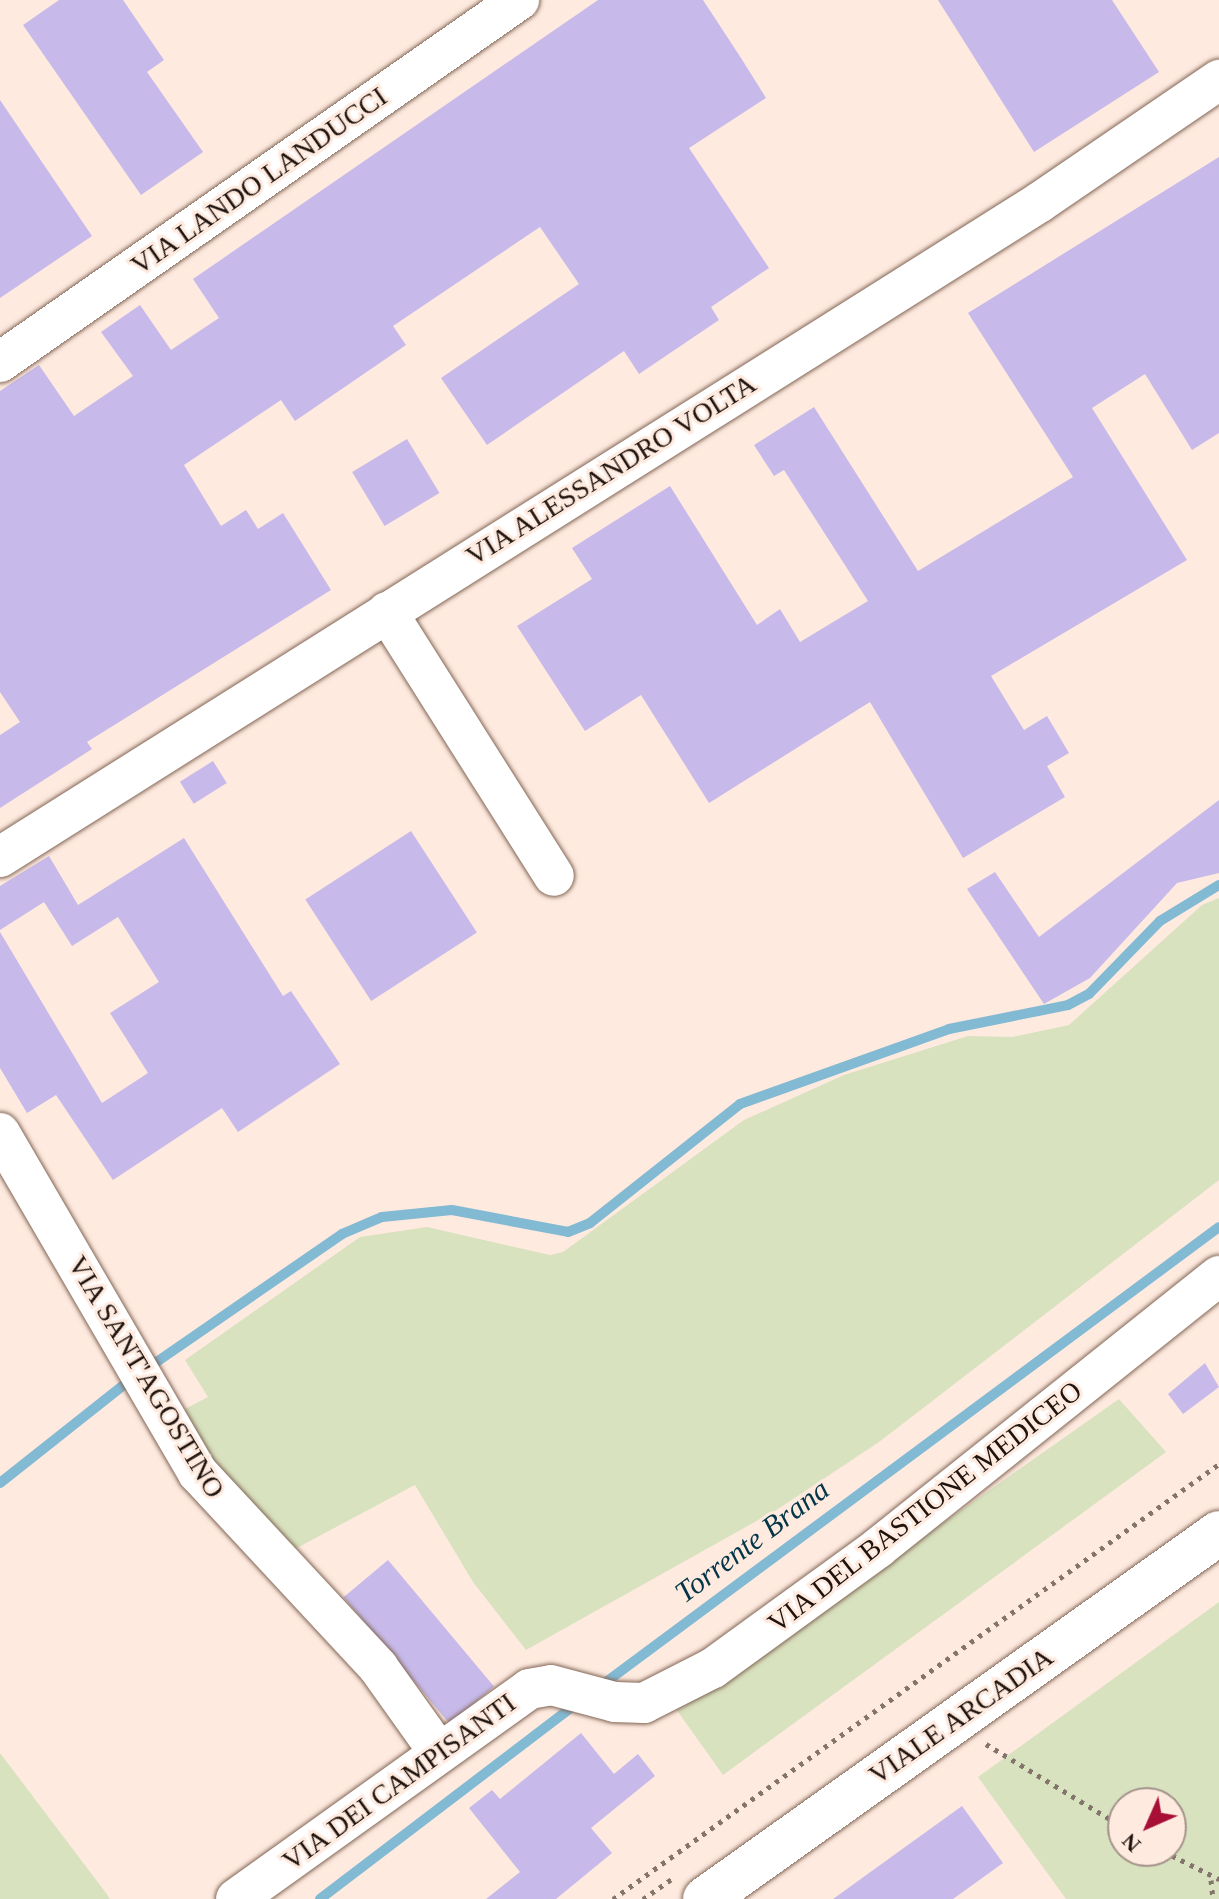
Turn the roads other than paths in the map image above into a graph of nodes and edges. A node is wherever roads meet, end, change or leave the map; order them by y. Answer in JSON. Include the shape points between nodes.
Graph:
{"nodes":[{"id":1,"x":519,"y":0,"type":"edge"},
{"id":2,"x":1219,"y":80,"type":"edge"},
{"id":3,"x":0,"y":362,"type":"edge"},
{"id":4,"x":387,"y":612,"type":"junction"},
{"id":5,"x":0,"y":857,"type":"edge"},
{"id":6,"x":554,"y":876,"type":"dead end"},
{"id":7,"x":0,"y":1133,"type":"edge"},
{"id":8,"x":1219,"y":1276,"type":"edge"},
{"id":9,"x":1219,"y":1533,"type":"edge"},
{"id":10,"x":615,"y":1702,"type":"joint"},
{"id":11,"x":438,"y":1751,"type":"junction"},
{"id":12,"x":236,"y":1899,"type":"edge"},
{"id":13,"x":705,"y":1899,"type":"edge"}],
"edges":[{"from":1,"to":3,"type":"street","name":"VIA LANDO LANDUCCI"},
{"from":2,"to":4,"type":"street","name":"VIA ALESSANDRO VOLTA","via":[[1040,202]]},
{"from":4,"to":5,"type":"street","name":"VIA ALESSANDRO VOLTA"},
{"from":4,"to":6,"type":"street"},
{"from":7,"to":11,"type":"street","name":"VIA SANT'AGOSTINO","via":[[198,1473],[378,1667]]},
{"from":8,"to":10,"type":"street","name":"VIA DEL BASTIONE MEDICEO","via":[[744,1648],[655,1699]]},
{"from":9,"to":13,"type":"street","name":"VIALE ARCADIA"},
{"from":10,"to":11,"type":"street","name":"VIA DEI CAMPISANTI","via":[[551,1685],[529,1689]]},
{"from":11,"to":12,"type":"street","name":"VIA DEI CAMPISANTI"}]}
